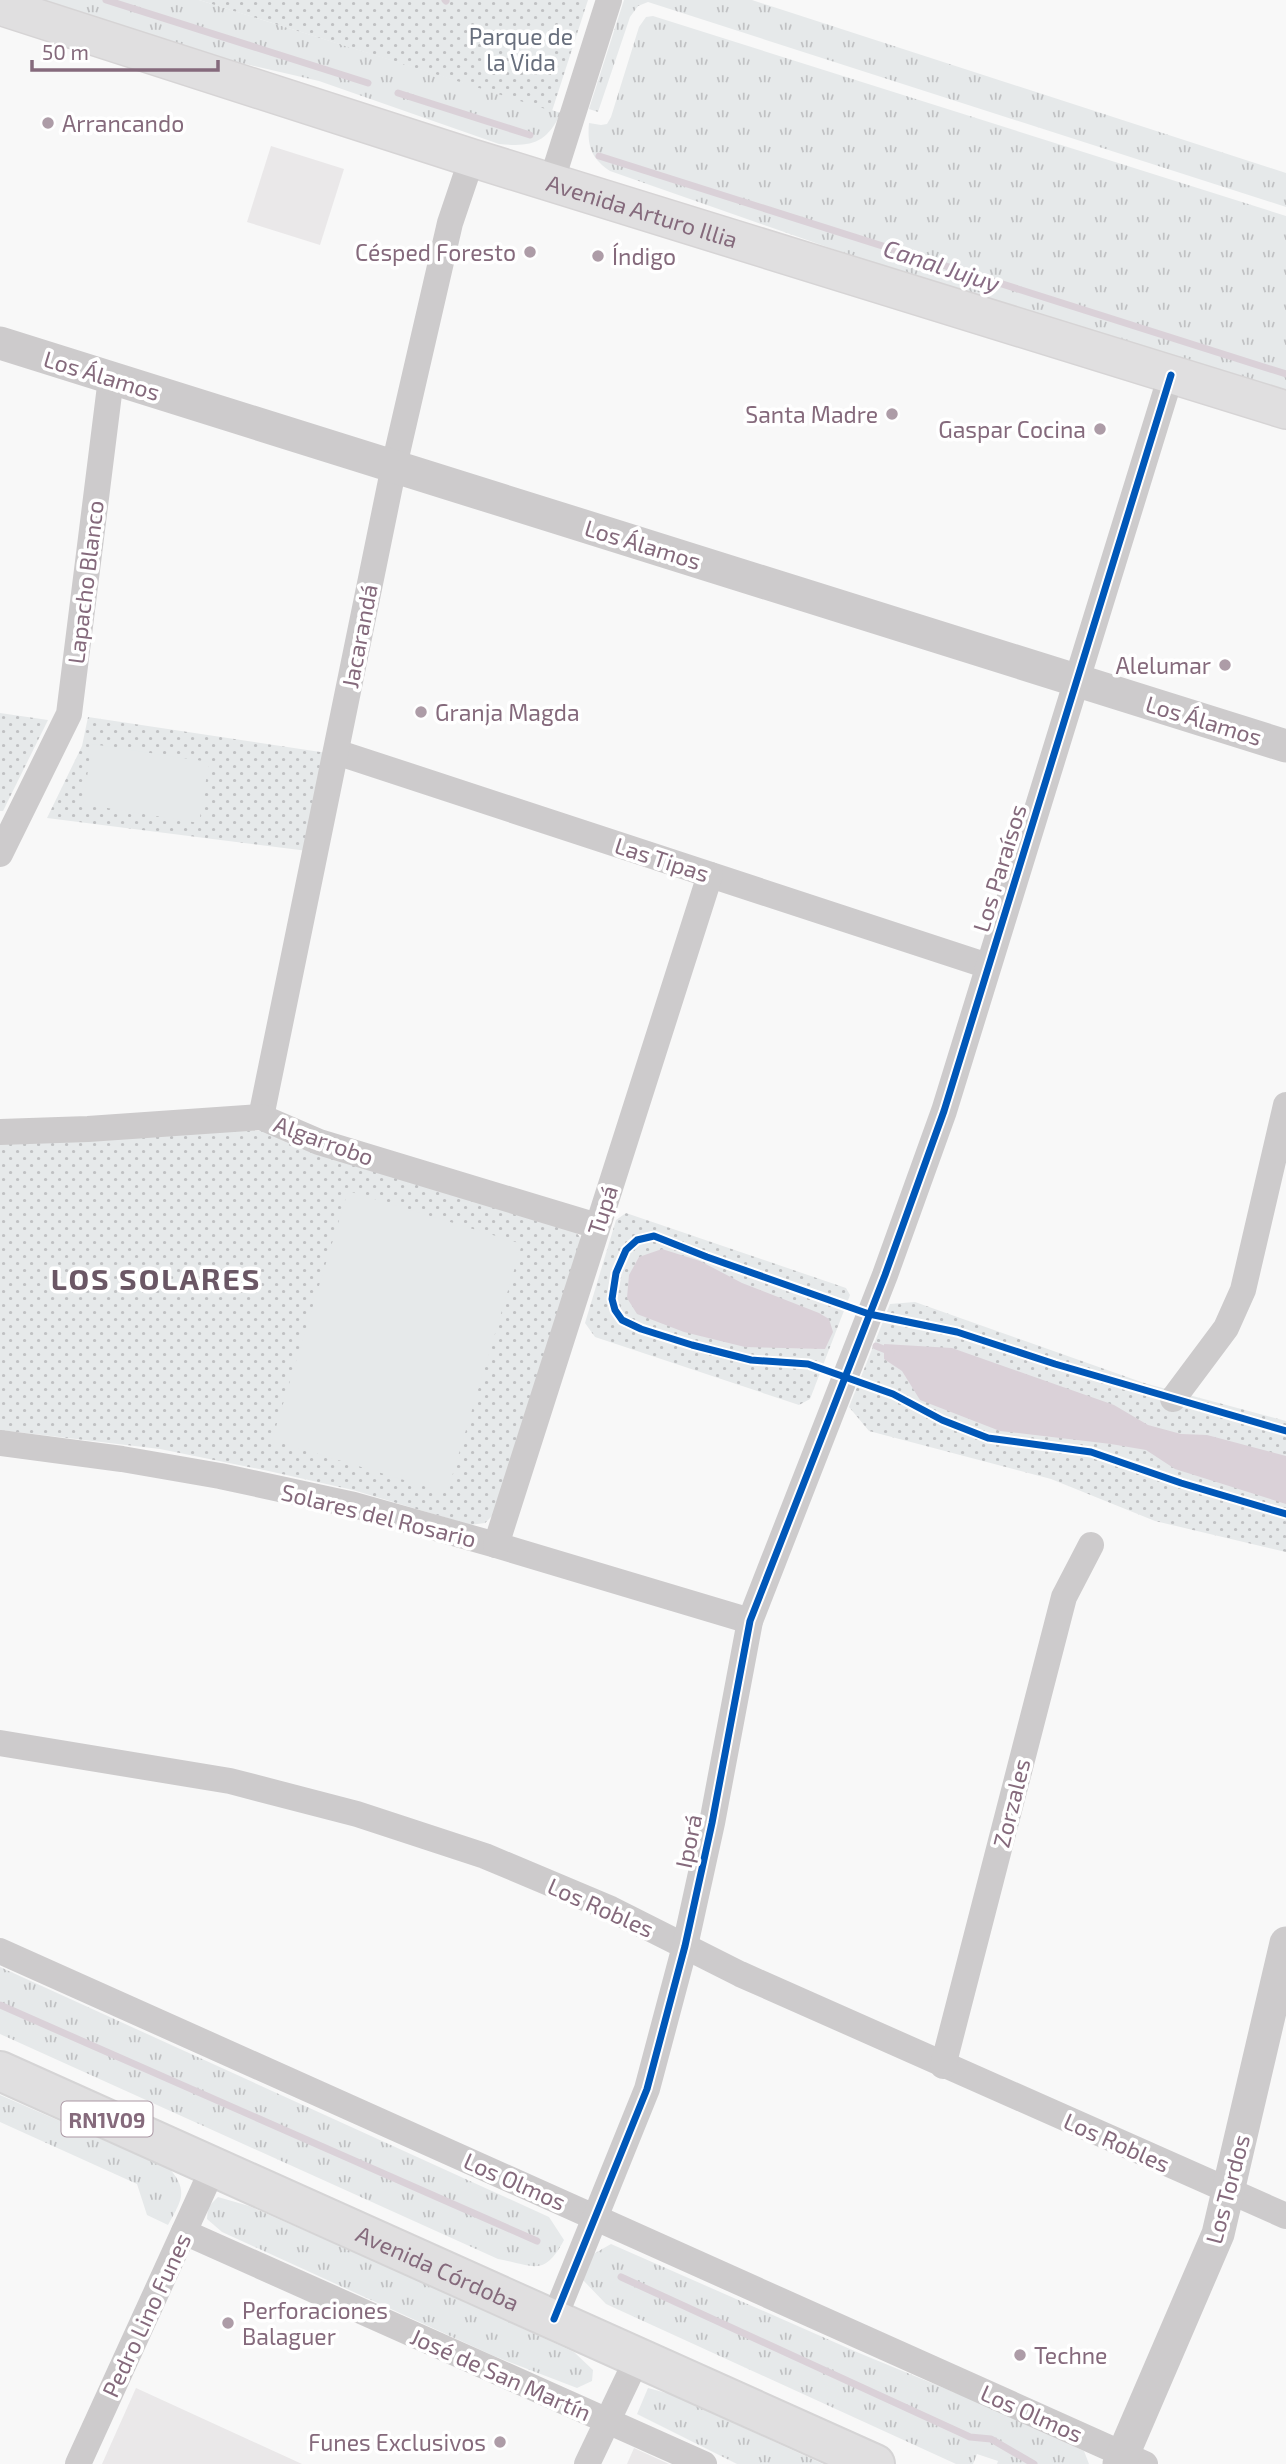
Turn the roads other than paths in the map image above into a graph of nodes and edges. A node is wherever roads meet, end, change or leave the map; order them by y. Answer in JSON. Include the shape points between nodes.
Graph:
{"nodes":[{"id":1,"x":610,"y":0,"type":"edge"},
{"id":2,"x":0,"y":6,"type":"edge"},
{"id":3,"x":472,"y":158,"type":"junction"},
{"id":4,"x":551,"y":183,"type":"junction"},
{"id":5,"x":0,"y":343,"type":"edge"},
{"id":6,"x":1171,"y":374,"type":"junction"},
{"id":7,"x":111,"y":378,"type":"junction"},
{"id":8,"x":1286,"y":410,"type":"edge"},
{"id":9,"x":394,"y":466,"type":"junction"},
{"id":10,"x":1077,"y":680,"type":"junction"},
{"id":11,"x":1286,"y":746,"type":"edge"},
{"id":12,"x":336,"y":751,"type":"junction"},
{"id":13,"x":0,"y":854,"type":"edge"},
{"id":14,"x":710,"y":875,"type":"junction"},
{"id":15,"x":988,"y":966,"type":"junction"},
{"id":16,"x":1286,"y":1105,"type":"edge"},
{"id":17,"x":261,"y":1117,"type":"junction"},
{"id":18,"x":0,"y":1132,"type":"edge"},
{"id":19,"x":597,"y":1226,"type":"junction"},
{"id":20,"x":848,"y":1367,"type":"joint"},
{"id":21,"x":1173,"y":1399,"type":"dead end"},
{"id":22,"x":0,"y":1443,"type":"edge"},
{"id":23,"x":496,"y":1545,"type":"junction"},
{"id":24,"x":1091,"y":1545,"type":"dead end"},
{"id":25,"x":750,"y":1621,"type":"junction"},
{"id":26,"x":0,"y":1743,"type":"edge"},
{"id":27,"x":1286,"y":1942,"type":"edge"},
{"id":28,"x":685,"y":1946,"type":"junction"},
{"id":29,"x":0,"y":1951,"type":"edge"},
{"id":30,"x":943,"y":2066,"type":"junction"},
{"id":31,"x":0,"y":2071,"type":"edge"},
{"id":32,"x":214,"y":2166,"type":"junction"},
{"id":33,"x":1229,"y":2191,"type":"junction"},
{"id":34,"x":1286,"y":2216,"type":"edge"},
{"id":35,"x":594,"y":2217,"type":"junction"},
{"id":36,"x":184,"y":2232,"type":"junction"},
{"id":37,"x":554,"y":2319,"type":"junction"},
{"id":38,"x":638,"y":2357,"type":"junction"},
{"id":39,"x":608,"y":2421,"type":"junction"},
{"id":40,"x":1129,"y":2461,"type":"edge"},
{"id":41,"x":78,"y":2464,"type":"edge"},
{"id":42,"x":587,"y":2464,"type":"edge"},
{"id":43,"x":704,"y":2464,"type":"edge"},
{"id":44,"x":875,"y":2464,"type":"edge"}],
"edges":[{"from":1,"to":4,"type":"street"},
{"from":2,"to":3,"type":"main road","name":"Avenida Arturo Illia"},
{"from":3,"to":4,"type":"main road","name":"Avenida Arturo Illia"},
{"from":3,"to":9,"type":"street","name":"Jacarandá","via":[[450,223]]},
{"from":4,"to":6,"type":"main road","name":"Avenida Arturo Illia"},
{"from":5,"to":7,"type":"street","name":"Los Álamos"},
{"from":6,"to":8,"type":"main road","name":"Avenida Arturo Illia"},
{"from":6,"to":10,"type":"street","name":"Los Paraísos"},
{"from":7,"to":9,"type":"street","name":"Los Álamos"},
{"from":7,"to":13,"type":"street","name":"Lapacho Blanco","via":[[69,715]]},
{"from":9,"to":10,"type":"street","name":"Los Álamos"},
{"from":9,"to":12,"type":"street","name":"Jacarandá"},
{"from":10,"to":11,"type":"street","name":"Los Álamos"},
{"from":10,"to":15,"type":"street","name":"Los Paraísos"},
{"from":12,"to":14,"type":"street","name":"Las Tipas"},
{"from":12,"to":17,"type":"street","name":"Jacarandá"},
{"from":14,"to":15,"type":"street","name":"Las Tipas"},
{"from":14,"to":19,"type":"street","name":"Tupá"},
{"from":15,"to":20,"type":"street","name":"Los Paraísos","via":[[944,1111]]},
{"from":16,"to":21,"type":"street","via":[[1243,1290],[1226,1328]]},
{"from":17,"to":18,"type":"street","name":"Algarrobo"},
{"from":17,"to":19,"type":"street","name":"Algarrobo","via":[[319,1143]]},
{"from":19,"to":23,"type":"street","name":"Tupá"},
{"from":20,"to":25,"type":"street","name":"Iporá"},
{"from":22,"to":23,"type":"street","name":"Solares del Rosario","via":[[220,1476]]},
{"from":23,"to":25,"type":"street","name":"Solares del Rosario"},
{"from":24,"to":30,"type":"street","name":"Zorzales","via":[[1063,1597]]},
{"from":25,"to":28,"type":"street","name":"Iporá"},
{"from":26,"to":28,"type":"street","name":"Los Robles","via":[[230,1781],[357,1814],[485,1856]]},
{"from":27,"to":33,"type":"street","name":"Los Tordos"},
{"from":28,"to":30,"type":"street","name":"Los Robles"},
{"from":28,"to":35,"type":"street","name":"Iporá","via":[[647,2089]]},
{"from":29,"to":35,"type":"street","name":"Los Olmos"},
{"from":30,"to":33,"type":"street","name":"Los Robles"},
{"from":31,"to":32,"type":"main road","name":"Avenida Córdoba","number":"RN1V09"},
{"from":32,"to":36,"type":"street","name":"Pedro Lino Funes"},
{"from":32,"to":37,"type":"main road","name":"Avenida Córdoba","number":"RN1V09"},
{"from":33,"to":34,"type":"street","name":"Los Robles"},
{"from":33,"to":40,"type":"street","name":"Los Tordos","via":[[1218,2234]]},
{"from":35,"to":37,"type":"street","name":"Iporá"},
{"from":35,"to":40,"type":"street","name":"Los Olmos"},
{"from":36,"to":39,"type":"street","name":"José de San Martín"},
{"from":36,"to":41,"type":"street","name":"Pedro Lino Funes"},
{"from":37,"to":38,"type":"main road","name":"Avenida Córdoba","number":"RN1V09"},
{"from":38,"to":39,"type":"street"},
{"from":38,"to":44,"type":"main road","name":"Avenida Córdoba","number":"RN1V09"},
{"from":39,"to":42,"type":"street"},
{"from":39,"to":43,"type":"street","name":"José de San Martín"}]}
